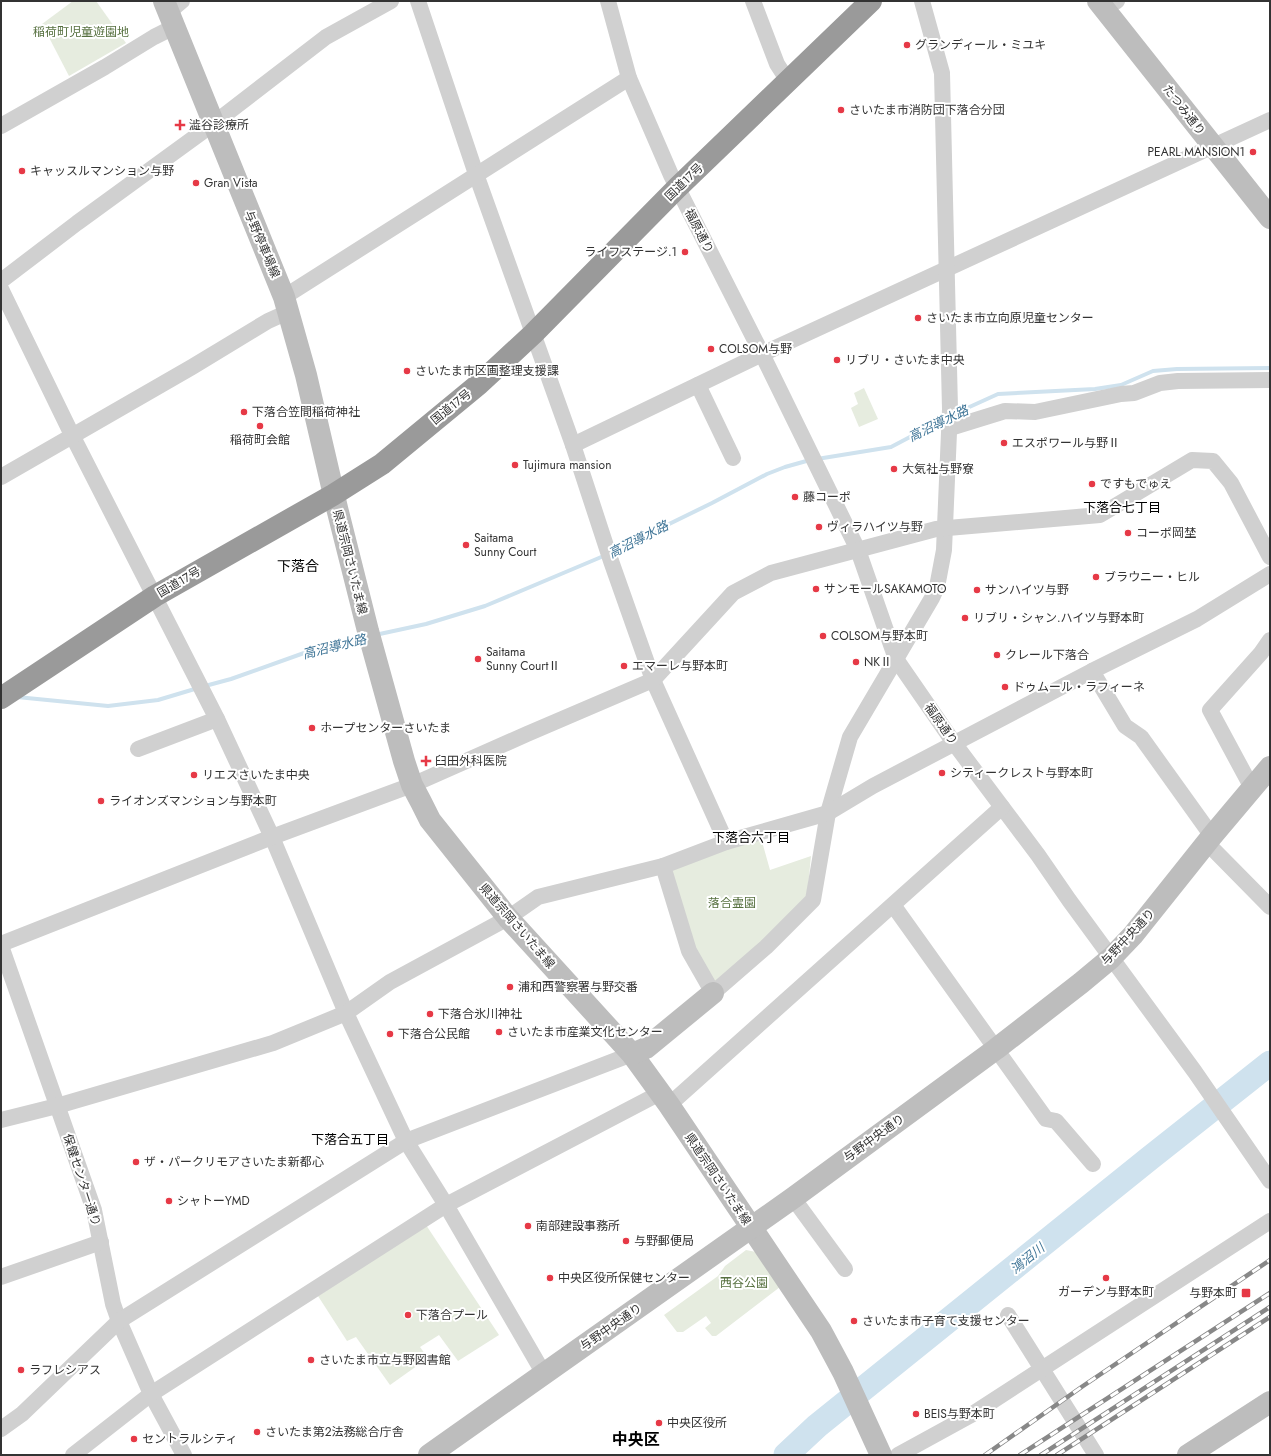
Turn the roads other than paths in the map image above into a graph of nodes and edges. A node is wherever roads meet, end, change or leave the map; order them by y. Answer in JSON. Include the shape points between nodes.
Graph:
{"nodes":[{"id":1,"x":391,"y":1,"type":"edge"},
{"id":2,"x":418,"y":1,"type":"edge"},
{"id":3,"x":608,"y":1,"type":"edge"},
{"id":4,"x":753,"y":1,"type":"edge"},
{"id":5,"x":871,"y":1,"type":"edge"},
{"id":6,"x":922,"y":1,"type":"edge"},
{"id":7,"x":1106,"y":3,"type":"edge"},
{"id":8,"x":172,"y":10,"type":"edge"},
{"id":9,"x":629,"y":78,"type":"junction"},
{"id":10,"x":788,"y":81,"type":"junction"},
{"id":11,"x":1270,"y":120,"type":"edge"},
{"id":12,"x":213,"y":124,"type":"junction"},
{"id":13,"x":1,"y":126,"type":"edge"},
{"id":14,"x":1213,"y":147,"type":"junction"},
{"id":15,"x":476,"y":174,"type":"junction"},
{"id":16,"x":677,"y":188,"type":"junction"},
{"id":17,"x":1270,"y":218,"type":"edge"},
{"id":18,"x":946,"y":270,"type":"junction"},
{"id":19,"x":1,"y":281,"type":"edge"},
{"id":20,"x":1,"y":289,"type":"edge"},
{"id":21,"x":286,"y":305,"type":"junction"},
{"id":22,"x":532,"y":334,"type":"junction"},
{"id":23,"x":762,"y":354,"type":"junction"},
{"id":24,"x":1270,"y":380,"type":"edge"},
{"id":25,"x":698,"y":385,"type":"junction"},
{"id":26,"x":950,"y":421,"type":"junction"},
{"id":27,"x":72,"y":435,"type":"junction"},
{"id":28,"x":573,"y":445,"type":"junction"},
{"id":29,"x":733,"y":458,"type":"dead end"},
{"id":30,"x":1,"y":477,"type":"edge"},
{"id":31,"x":334,"y":495,"type":"junction"},
{"id":32,"x":945,"y":529,"type":"junction"},
{"id":33,"x":858,"y":550,"type":"junction"},
{"id":34,"x":1270,"y":557,"type":"edge"},
{"id":35,"x":1270,"y":574,"type":"edge"},
{"id":36,"x":155,"y":596,"type":"junction"},
{"id":37,"x":1270,"y":640,"type":"edge"},
{"id":38,"x":896,"y":659,"type":"junction"},
{"id":39,"x":1092,"y":671,"type":"junction"},
{"id":40,"x":653,"y":680,"type":"junction"},
{"id":41,"x":7,"y":694,"type":"edge"},
{"id":42,"x":217,"y":719,"type":"junction"},
{"id":43,"x":954,"y":743,"type":"junction"},
{"id":44,"x":138,"y":749,"type":"dead end"},
{"id":45,"x":1270,"y":767,"type":"edge"},
{"id":46,"x":412,"y":785,"type":"junction"},
{"id":47,"x":1252,"y":788,"type":"junction"},
{"id":48,"x":1002,"y":807,"type":"junction"},
{"id":49,"x":828,"y":813,"type":"junction"},
{"id":50,"x":272,"y":837,"type":"junction"},
{"id":51,"x":1209,"y":840,"type":"junction"},
{"id":52,"x":726,"y":842,"type":"junction"},
{"id":53,"x":663,"y":866,"type":"junction"},
{"id":54,"x":893,"y":905,"type":"junction"},
{"id":55,"x":1270,"y":907,"type":"edge"},
{"id":56,"x":508,"y":918,"type":"junction"},
{"id":57,"x":1,"y":945,"type":"edge"},
{"id":58,"x":1111,"y":958,"type":"junction"},
{"id":59,"x":713,"y":993,"type":"junction"},
{"id":60,"x":346,"y":1013,"type":"junction"},
{"id":61,"x":996,"y":1049,"type":"junction"},
{"id":62,"x":632,"y":1054,"type":"junction"},
{"id":63,"x":665,"y":1099,"type":"junction"},
{"id":64,"x":57,"y":1106,"type":"junction"},
{"id":65,"x":1,"y":1120,"type":"edge"},
{"id":66,"x":406,"y":1141,"type":"junction"},
{"id":67,"x":1093,"y":1164,"type":"dead end"},
{"id":68,"x":1270,"y":1181,"type":"edge"},
{"id":69,"x":792,"y":1198,"type":"junction"},
{"id":70,"x":446,"y":1206,"type":"junction"},
{"id":71,"x":1270,"y":1221,"type":"edge"},
{"id":72,"x":750,"y":1228,"type":"junction"},
{"id":73,"x":101,"y":1242,"type":"junction"},
{"id":74,"x":845,"y":1269,"type":"dead end"},
{"id":75,"x":1,"y":1277,"type":"edge"},
{"id":76,"x":1008,"y":1315,"type":"dead end"},
{"id":77,"x":119,"y":1321,"type":"junction"},
{"id":78,"x":1042,"y":1369,"type":"junction"},
{"id":79,"x":544,"y":1374,"type":"junction"},
{"id":80,"x":150,"y":1394,"type":"junction"},
{"id":81,"x":1270,"y":1402,"type":"edge"},
{"id":82,"x":1,"y":1429,"type":"edge"},
{"id":83,"x":73,"y":1455,"type":"edge"},
{"id":84,"x":184,"y":1455,"type":"edge"},
{"id":85,"x":430,"y":1455,"type":"edge"},
{"id":86,"x":880,"y":1455,"type":"edge"},
{"id":87,"x":898,"y":1455,"type":"edge"},
{"id":88,"x":1096,"y":1455,"type":"edge"},
{"id":89,"x":1188,"y":1455,"type":"edge"}],
"edges":[{"from":1,"to":12,"type":"street","via":[[326,37]]},
{"from":2,"to":15,"type":"street"},
{"from":3,"to":9,"type":"street","name":"福原通り"},
{"from":4,"to":10,"type":"street","via":[[777,64]]},
{"from":5,"to":10,"type":"highway","name":"国道17号"},
{"from":6,"to":18,"type":"street","via":[[942,73]]},
{"from":7,"to":14,"type":"main road","name":"たつみ通り"},
{"from":8,"to":12,"type":"main road","name":"与野停車場線"},
{"from":8,"to":13,"type":"street","via":[[154,37]]},
{"from":9,"to":15,"type":"street"},
{"from":9,"to":16,"type":"street","name":"福原通り"},
{"from":10,"to":16,"type":"highway","name":"国道17号"},
{"from":11,"to":14,"type":"street"},
{"from":12,"to":19,"type":"street"},
{"from":12,"to":21,"type":"main road","name":"与野停車場線"},
{"from":14,"to":17,"type":"main road","name":"たつみ通り"},
{"from":14,"to":18,"type":"street"},
{"from":15,"to":21,"type":"street"},
{"from":15,"to":22,"type":"street"},
{"from":16,"to":22,"type":"highway","name":"国道17号"},
{"from":16,"to":23,"type":"street","name":"福原通り"},
{"from":18,"to":23,"type":"street"},
{"from":18,"to":26,"type":"street"},
{"from":20,"to":27,"type":"street"},
{"from":21,"to":27,"type":"street","via":[[268,321]]},
{"from":21,"to":31,"type":"main road","name":"与野停車場線","via":[[306,375]]},
{"from":22,"to":28,"type":"street"},
{"from":22,"to":31,"type":"highway","name":"国道17号","via":[[478,384],[382,464]]},
{"from":23,"to":25,"type":"street"},
{"from":23,"to":33,"type":"street","name":"福原通り"},
{"from":24,"to":26,"type":"street","via":[[1160,383],[1134,394],[1121,394],[1035,412],[1005,411]]},
{"from":25,"to":28,"type":"street"},
{"from":25,"to":29,"type":"street"},
{"from":26,"to":32,"type":"street"},
{"from":27,"to":30,"type":"street"},
{"from":27,"to":36,"type":"street"},
{"from":28,"to":40,"type":"street"},
{"from":31,"to":36,"type":"highway","name":"国道17号"},
{"from":31,"to":46,"type":"main road","name":"県道宗岡さいたま線","via":[[369,637]]},
{"from":32,"to":33,"type":"street","via":[[936,529]]},
{"from":32,"to":34,"type":"street","via":[[1100,515],[1192,460],[1214,461],[1231,484]]},
{"from":32,"to":38,"type":"street","via":[[937,587]]},
{"from":33,"to":38,"type":"street","name":"福原通り"},
{"from":33,"to":40,"type":"street","via":[[771,573],[733,593]]},
{"from":35,"to":39,"type":"street","via":[[1197,619]]},
{"from":36,"to":41,"type":"highway","name":"国道17号"},
{"from":36,"to":42,"type":"street"},
{"from":37,"to":47,"type":"street","via":[[1210,710]]},
{"from":38,"to":43,"type":"street","name":"福原通り"},
{"from":38,"to":49,"type":"street","via":[[850,737]]},
{"from":39,"to":43,"type":"street"},
{"from":39,"to":51,"type":"street","via":[[1125,726],[1141,737]]},
{"from":40,"to":46,"type":"street"},
{"from":40,"to":52,"type":"street"},
{"from":42,"to":44,"type":"street"},
{"from":42,"to":50,"type":"street"},
{"from":43,"to":48,"type":"street","name":"福原通り"},
{"from":43,"to":49,"type":"street"},
{"from":45,"to":47,"type":"main road","name":"与野中央通り"},
{"from":46,"to":50,"type":"street"},
{"from":46,"to":56,"type":"main road","name":"県道宗岡さいたま線","via":[[430,820]]},
{"from":47,"to":51,"type":"main road","name":"与野中央通り"},
{"from":48,"to":54,"type":"street"},
{"from":48,"to":58,"type":"street","name":"福原通り"},
{"from":49,"to":52,"type":"street"},
{"from":49,"to":59,"type":"street","via":[[813,900],[766,947]]},
{"from":50,"to":57,"type":"street"},
{"from":50,"to":60,"type":"street"},
{"from":51,"to":55,"type":"street"},
{"from":51,"to":58,"type":"main road","name":"与野中央通り","via":[[1133,935]]},
{"from":52,"to":53,"type":"street"},
{"from":53,"to":56,"type":"street","via":[[538,897]]},
{"from":53,"to":59,"type":"street","via":[[688,951]]},
{"from":54,"to":61,"type":"street"},
{"from":54,"to":63,"type":"street"},
{"from":56,"to":60,"type":"street","via":[[390,982]]},
{"from":56,"to":62,"type":"main road","name":"県道宗岡さいたま線"},
{"from":57,"to":64,"type":"street","name":"保健センター通り"},
{"from":58,"to":61,"type":"main road","name":"与野中央通り"},
{"from":58,"to":68,"type":"street","name":"福原通り"},
{"from":59,"to":62,"type":"main road","via":[[646,1048]]},
{"from":60,"to":64,"type":"street","via":[[273,1043]]},
{"from":60,"to":66,"type":"street"},
{"from":61,"to":67,"type":"street","via":[[1046,1118],[1056,1121]]},
{"from":61,"to":69,"type":"main road","name":"与野中央通り"},
{"from":62,"to":63,"type":"main road","name":"県道宗岡さいたま線"},
{"from":62,"to":66,"type":"street"},
{"from":63,"to":70,"type":"street"},
{"from":63,"to":72,"type":"main road","name":"県道宗岡さいたま線"},
{"from":64,"to":65,"type":"street"},
{"from":64,"to":73,"type":"street","name":"保健センター通り","via":[[94,1210]]},
{"from":66,"to":70,"type":"street"},
{"from":66,"to":77,"type":"street"},
{"from":69,"to":72,"type":"main road","name":"与野中央通り"},
{"from":69,"to":74,"type":"street"},
{"from":70,"to":79,"type":"street"},
{"from":70,"to":80,"type":"street"},
{"from":71,"to":78,"type":"street"},
{"from":72,"to":79,"type":"main road","name":"与野中央通り"},
{"from":72,"to":86,"type":"main road","name":"県道宗岡さいたま線","via":[[821,1331],[864,1416]]},
{"from":73,"to":75,"type":"street"},
{"from":73,"to":77,"type":"street","name":"保健センター通り","via":[[113,1304]]},
{"from":76,"to":78,"type":"street"},
{"from":77,"to":80,"type":"street","name":"保健センター通り"},
{"from":77,"to":82,"type":"street","via":[[22,1414]]},
{"from":78,"to":87,"type":"street","via":[[972,1415]]},
{"from":78,"to":88,"type":"street"},
{"from":79,"to":85,"type":"main road","name":"与野中央通り"},
{"from":80,"to":83,"type":"street"},
{"from":80,"to":84,"type":"street","name":"保健センター通り"},
{"from":81,"to":89,"type":"main road"}]}
